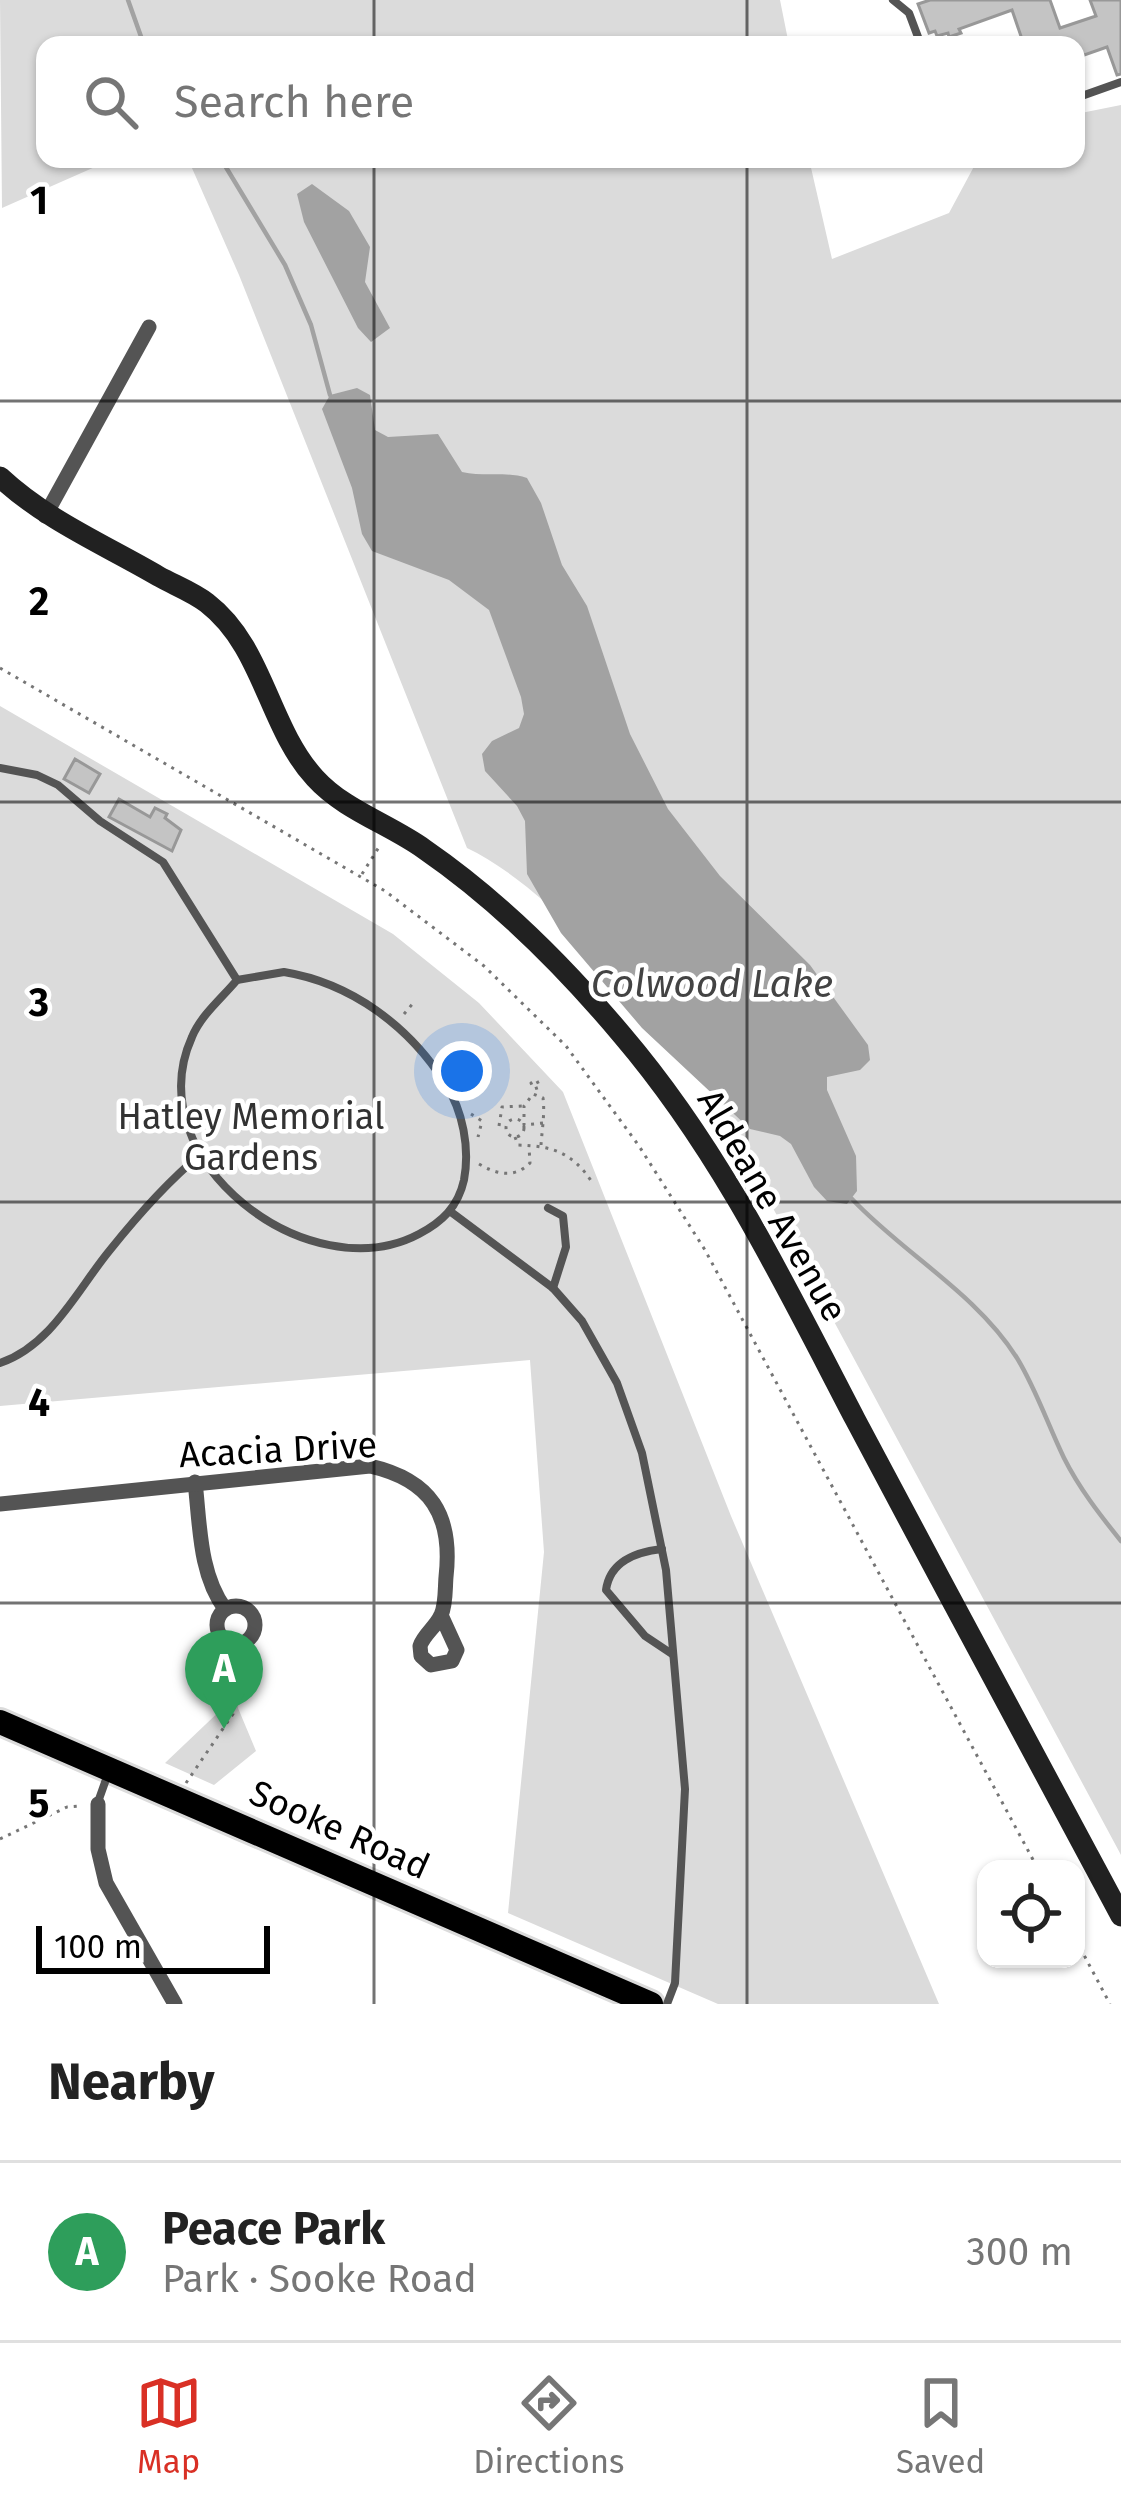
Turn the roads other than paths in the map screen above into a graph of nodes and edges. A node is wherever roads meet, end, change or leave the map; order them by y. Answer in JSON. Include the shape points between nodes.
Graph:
{"nodes":[{"id":1,"x":892,"y":0,"type":"edge"},
{"id":2,"x":918,"y":36,"type":"edge"},
{"id":3,"x":1121,"y":82,"type":"edge"},
{"id":4,"x":1085,"y":95,"type":"edge"},
{"id":5,"x":149,"y":327,"type":"dead end"},
{"id":6,"x":0,"y":477,"type":"edge"},
{"id":7,"x":45,"y":516,"type":"junction"},
{"id":8,"x":0,"y":768,"type":"edge"},
{"id":9,"x":237,"y":980,"type":"junction"},
{"id":10,"x":201,"y":1154,"type":"junction"},
{"id":11,"x":548,"y":1208,"type":"dead end"},
{"id":12,"x":451,"y":1212,"type":"junction"},
{"id":13,"x":553,"y":1288,"type":"junction"},
{"id":14,"x":0,"y":1363,"type":"edge"},
{"id":15,"x":195,"y":1482,"type":"junction"},
{"id":16,"x":0,"y":1504,"type":"edge"},
{"id":17,"x":662,"y":1550,"type":"junction"},
{"id":18,"x":224,"y":1609,"type":"junction"},
{"id":19,"x":441,"y":1615,"type":"dead end"},
{"id":20,"x":673,"y":1655,"type":"junction"},
{"id":21,"x":0,"y":1722,"type":"edge"},
{"id":22,"x":111,"y":1767,"type":"junction"},
{"id":23,"x":98,"y":1806,"type":"joint"},
{"id":24,"x":1121,"y":1916,"type":"edge"},
{"id":25,"x":176,"y":2004,"type":"edge"},
{"id":26,"x":651,"y":2004,"type":"edge"},
{"id":27,"x":667,"y":2004,"type":"edge"}],
"edges":[{"from":1,"to":2,"type":"lane"},
{"from":3,"to":4,"type":"lane"},
{"from":5,"to":7,"type":"street"},
{"from":6,"to":7,"type":"street","name":"Aldeane Avenue"},
{"from":7,"to":24,"type":"street","name":"Aldeane Avenue","via":[[209,604],[248,649],[313,776],[476,887],[621,1033],[692,1126],[792,1294]]},
{"from":8,"to":9,"type":"lane","via":[[58,784],[163,862]]},
{"from":9,"to":10,"type":"lane","via":[[203,1018],[186,1054],[183,1095]]},
{"from":9,"to":12,"type":"lane","via":[[309,976],[395,1025],[446,1085],[461,1117],[466,1160]]},
{"from":10,"to":12,"type":"lane","via":[[252,1210],[342,1250],[397,1245]]},
{"from":10,"to":14,"type":"lane","via":[[134,1219],[46,1333]]},
{"from":11,"to":13,"type":"lane","via":[[563,1216],[567,1233]]},
{"from":12,"to":13,"type":"lane"},
{"from":13,"to":17,"type":"lane","via":[[617,1383]]},
{"from":15,"to":16,"type":"street","name":"Acacia Drive"},
{"from":15,"to":18,"type":"street","via":[[206,1564]]},
{"from":15,"to":19,"type":"street","name":"Acacia Drive","via":[[370,1466],[398,1473],[422,1487],[443,1524]]},
{"from":17,"to":20,"type":"lane"},
{"from":17,"to":20,"type":"lane","via":[[626,1559],[605,1590]]},
{"from":18,"to":18,"type":"street","via":[[241,1606],[254,1617],[254,1634],[232,1644],[218,1633]]},
{"from":20,"to":27,"type":"lane","via":[[685,1825]]},
{"from":21,"to":22,"type":"main road","name":"Sooke Road"},
{"from":22,"to":23,"type":"lane"},
{"from":22,"to":26,"type":"main road","name":"Sooke Road"},
{"from":23,"to":25,"type":"street","via":[[106,1883]]}]}
